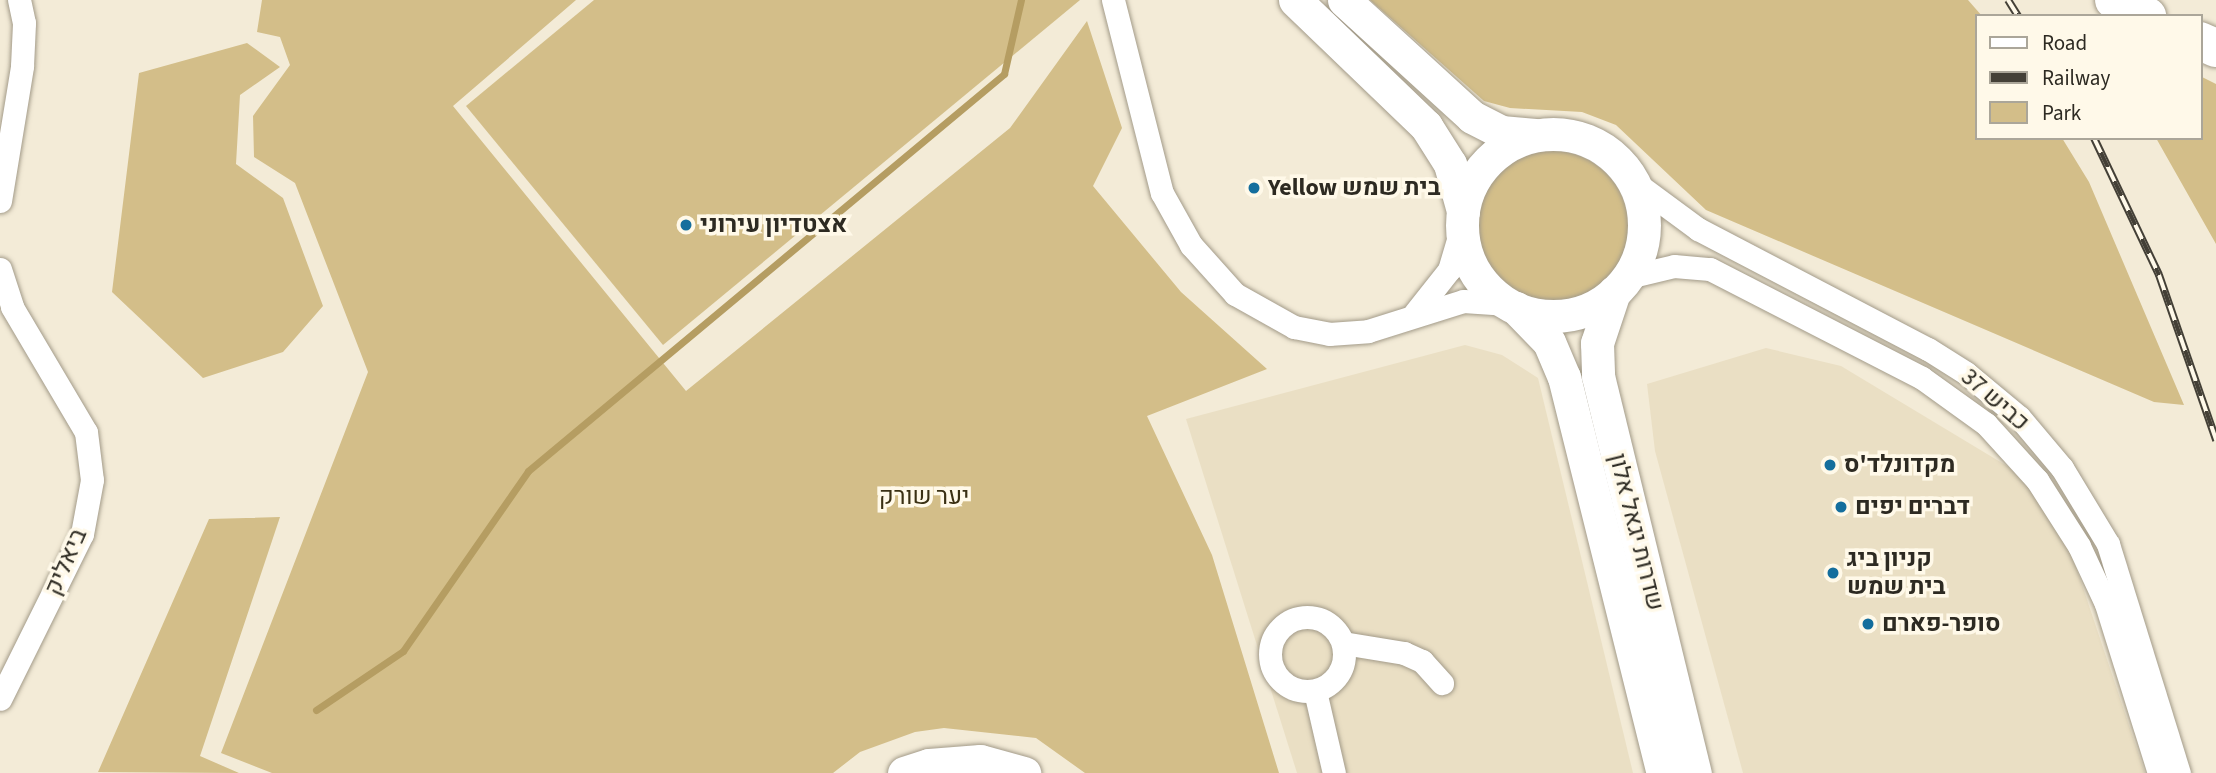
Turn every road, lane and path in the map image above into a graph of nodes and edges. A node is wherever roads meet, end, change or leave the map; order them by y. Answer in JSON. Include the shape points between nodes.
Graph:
{"nodes":[{"id":1,"x":19,"y":0,"type":"edge"},
{"id":2,"x":1113,"y":0,"type":"edge"},
{"id":3,"x":1295,"y":0,"type":"edge"},
{"id":4,"x":1344,"y":0,"type":"edge"},
{"id":5,"x":2114,"y":0,"type":"edge"},
{"id":6,"x":2143,"y":14,"type":"edge"},
{"id":7,"x":1537,"y":135,"type":"junction"},
{"id":8,"x":1633,"y":181,"type":"junction"},
{"id":9,"x":0,"y":201,"type":"edge"},
{"id":10,"x":1462,"y":219,"type":"junction"},
{"id":11,"x":0,"y":269,"type":"edge"},
{"id":12,"x":1621,"y":285,"type":"junction"},
{"id":13,"x":1512,"y":306,"type":"junction"},
{"id":14,"x":1407,"y":318,"type":"junction"},
{"id":15,"x":1343,"y":643,"type":"junction"},
{"id":16,"x":1442,"y":683,"type":"dead end"},
{"id":17,"x":1315,"y":691,"type":"junction"},
{"id":18,"x":0,"y":699,"type":"edge"},
{"id":19,"x":904,"y":773,"type":"edge"},
{"id":20,"x":1024,"y":773,"type":"edge"},
{"id":21,"x":1334,"y":773,"type":"edge"},
{"id":22,"x":1663,"y":773,"type":"edge"},
{"id":23,"x":1695,"y":773,"type":"edge"},
{"id":24,"x":2159,"y":773,"type":"edge"},
{"id":25,"x":2179,"y":773,"type":"edge"}],
"edges":[{"from":1,"to":9,"type":"street","via":[[24,23],[22,66]]},
{"from":2,"to":14,"type":"street","via":[[1154,170],[1175,218],[1211,271],[1263,313],[1294,327],[1329,334],[1368,331]]},
{"from":3,"to":10,"type":"main road","via":[[1426,126],[1450,164]]},
{"from":4,"to":7,"type":"main road","via":[[1472,117],[1502,132]]},
{"from":5,"to":6,"type":"highway"},
{"from":7,"to":8,"type":"main road","via":[[1566,134],[1593,143],[1616,159]]},
{"from":7,"to":10,"type":"main road","via":[[1510,144],[1488,161],[1471,184]]},
{"from":8,"to":12,"type":"main road","via":[[1643,209],[1644,230]]},
{"from":8,"to":25,"type":"street","name":"כביש 37","via":[[1698,229],[1928,349],[1966,373],[2020,418],[2062,468],[2108,544]]},
{"from":10,"to":13,"type":"main road","via":[[1474,271]]},
{"from":10,"to":14,"type":"street","via":[[1444,279]]},
{"from":11,"to":18,"type":"street","name":"ביאליק","via":[[12,307],[86,432],[92,480],[82,534]]},
{"from":12,"to":13,"type":"main road","via":[[1591,308],[1565,316],[1538,315]]},
{"from":12,"to":23,"type":"main road","name":"שדרות יגאל אלון","via":[[1597,343],[1598,376]]},
{"from":12,"to":24,"type":"street","name":"כביש 37","via":[[1674,266],[1710,269],[1922,378],[1986,424],[2037,480],[2097,582]]},
{"from":13,"to":14,"type":"street","via":[[1473,300]]},
{"from":13,"to":22,"type":"main road","name":"שדרות יגאל אלון","via":[[1549,342],[1564,377]]},
{"from":15,"to":16,"type":"street","via":[[1404,653],[1422,661]]},
{"from":15,"to":17,"type":"street","via":[[1345,656],[1335,678]]},
{"from":15,"to":17,"type":"street","via":[[1329,624],[1307,616],[1294,618],[1275,634],[1269,657],[1280,680],[1290,688]]},
{"from":17,"to":21,"type":"street"},
{"from":19,"to":20,"type":"main road","via":[[929,765],[980,761]]}]}
